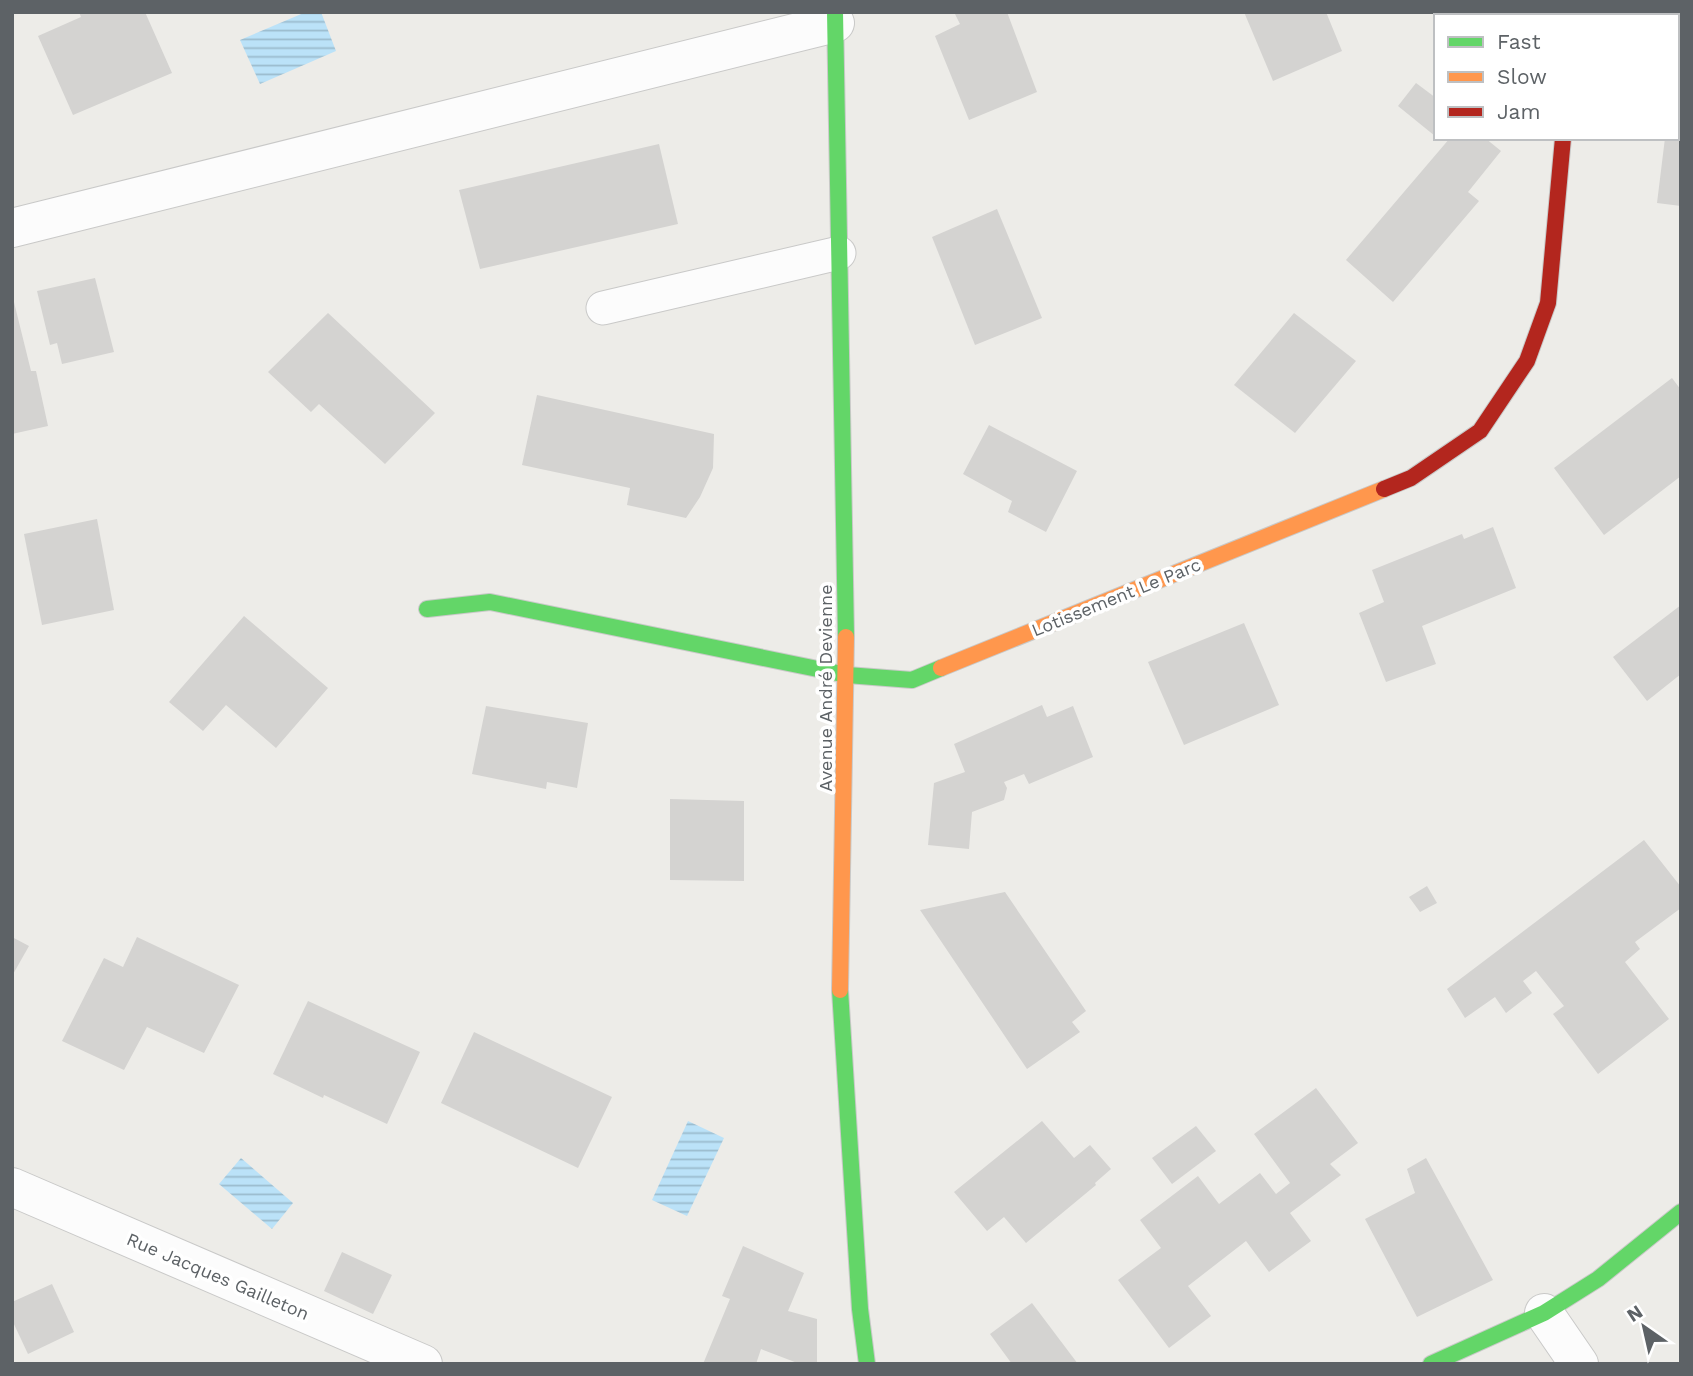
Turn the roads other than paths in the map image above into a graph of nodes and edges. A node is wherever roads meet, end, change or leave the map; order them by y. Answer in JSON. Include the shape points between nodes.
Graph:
{"nodes":[{"id":1,"x":835,"y":18,"type":"edge"},
{"id":2,"x":1563,"y":140,"type":"edge"},
{"id":3,"x":12,"y":228,"type":"edge"},
{"id":4,"x":839,"y":253,"type":"junction"},
{"id":5,"x":603,"y":308,"type":"dead end"},
{"id":6,"x":427,"y":609,"type":"dead end"},
{"id":7,"x":847,"y":675,"type":"junction"},
{"id":8,"x":12,"y":1187,"type":"edge"},
{"id":9,"x":1681,"y":1212,"type":"edge"},
{"id":10,"x":1544,"y":1313,"type":"junction"},
{"id":11,"x":423,"y":1364,"type":"edge"},
{"id":12,"x":867,"y":1364,"type":"edge"},
{"id":13,"x":1431,"y":1364,"type":"edge"},
{"id":14,"x":1579,"y":1364,"type":"edge"}],
"edges":[{"from":1,"to":3,"type":"street"},
{"from":1,"to":4,"type":"street","name":"Avenue André Devienne"},
{"from":2,"to":7,"type":"street","name":"Lotissement Le Parc","via":[[1548,303],[1527,361],[1480,431],[1411,478],[912,680]]},
{"from":4,"to":5,"type":"lane"},
{"from":4,"to":7,"type":"street","name":"Avenue André Devienne"},
{"from":6,"to":7,"type":"street","name":"Lotissement Le Parc","via":[[490,602]]},
{"from":7,"to":12,"type":"street","name":"Avenue André Devienne","via":[[840,993]]},
{"from":8,"to":11,"type":"street","name":"Rue Jacques Gailleton"},
{"from":9,"to":10,"type":"street","via":[[1598,1279]]},
{"from":10,"to":13,"type":"street"},
{"from":10,"to":14,"type":"street"}]}
